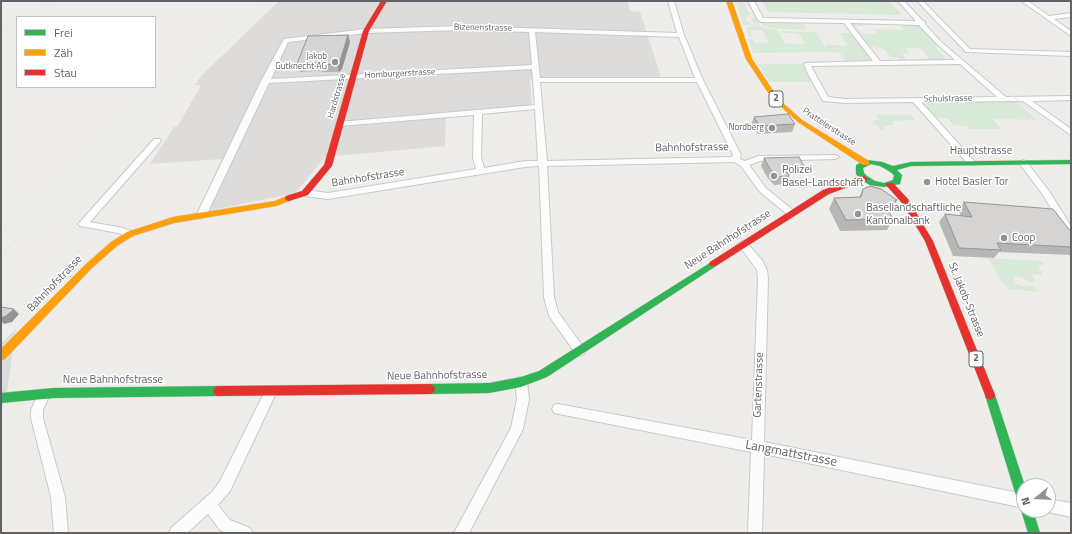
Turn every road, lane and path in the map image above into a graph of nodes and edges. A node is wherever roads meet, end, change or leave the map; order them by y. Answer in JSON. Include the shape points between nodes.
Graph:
{"nodes":[{"id":1,"x":384,"y":1,"type":"edge"},
{"id":2,"x":671,"y":1,"type":"edge"},
{"id":3,"x":729,"y":1,"type":"edge"},
{"id":4,"x":751,"y":1,"type":"edge"},
{"id":5,"x":901,"y":1,"type":"edge"},
{"id":6,"x":920,"y":1,"type":"edge"},
{"id":7,"x":1024,"y":1,"type":"edge"},
{"id":8,"x":1071,"y":15,"type":"edge"},
{"id":9,"x":1048,"y":18,"type":"junction"},
{"id":10,"x":845,"y":22,"type":"junction"},
{"id":11,"x":922,"y":23,"type":"junction"},
{"id":12,"x":532,"y":30,"type":"junction"},
{"id":13,"x":366,"y":31,"type":"junction"},
{"id":14,"x":1071,"y":34,"type":"edge"},
{"id":15,"x":681,"y":35,"type":"junction"},
{"id":16,"x":1071,"y":54,"type":"edge"},
{"id":17,"x":960,"y":62,"type":"junction"},
{"id":18,"x":878,"y":63,"type":"junction"},
{"id":19,"x":536,"y":67,"type":"junction"},
{"id":20,"x":353,"y":76,"type":"junction"},
{"id":21,"x":537,"y":80,"type":"junction"},
{"id":22,"x":699,"y":80,"type":"junction"},
{"id":23,"x":265,"y":81,"type":"junction"},
{"id":24,"x":1003,"y":98,"type":"junction"},
{"id":25,"x":1024,"y":98,"type":"junction"},
{"id":26,"x":1071,"y":98,"type":"edge"},
{"id":27,"x":914,"y":99,"type":"junction"},
{"id":28,"x":538,"y":107,"type":"junction"},
{"id":29,"x":478,"y":112,"type":"junction"},
{"id":30,"x":339,"y":124,"type":"junction"},
{"id":31,"x":1071,"y":133,"type":"edge"},
{"id":32,"x":157,"y":141,"type":"dead end"},
{"id":33,"x":835,"y":156,"type":"dead end"},
{"id":34,"x":740,"y":162,"type":"junction"},
{"id":35,"x":1071,"y":162,"type":"edge"},
{"id":36,"x":542,"y":163,"type":"junction"},
{"id":37,"x":866,"y":163,"type":"junction"},
{"id":38,"x":972,"y":163,"type":"junction"},
{"id":39,"x":1023,"y":163,"type":"junction"},
{"id":40,"x":892,"y":169,"type":"junction"},
{"id":41,"x":481,"y":171,"type":"junction"},
{"id":42,"x":864,"y":178,"type":"junction"},
{"id":43,"x":890,"y":185,"type":"junction"},
{"id":44,"x":305,"y":192,"type":"junction"},
{"id":45,"x":791,"y":213,"type":"junction"},
{"id":46,"x":201,"y":216,"type":"junction"},
{"id":47,"x":130,"y":234,"type":"junction"},
{"id":48,"x":1071,"y":234,"type":"edge"},
{"id":49,"x":742,"y":244,"type":"junction"},
{"id":50,"x":580,"y":351,"type":"junction"},
{"id":51,"x":1,"y":356,"type":"edge"},
{"id":52,"x":521,"y":382,"type":"junction"},
{"id":53,"x":271,"y":391,"type":"junction"},
{"id":54,"x":44,"y":394,"type":"junction"},
{"id":55,"x":3,"y":398,"type":"edge"},
{"id":56,"x":1,"y":408,"type":"edge"},
{"id":57,"x":558,"y":409,"type":"dead end"},
{"id":58,"x":757,"y":447,"type":"junction"},
{"id":59,"x":1017,"y":478,"type":"edge"},
{"id":60,"x":1016,"y":499,"type":"edge"},
{"id":61,"x":210,"y":504,"type":"junction"},
{"id":62,"x":1056,"y":507,"type":"edge"},
{"id":63,"x":1071,"y":510,"type":"edge"},
{"id":64,"x":1029,"y":518,"type":"edge"},
{"id":65,"x":61,"y":533,"type":"edge"},
{"id":66,"x":176,"y":533,"type":"edge"},
{"id":67,"x":245,"y":533,"type":"edge"},
{"id":68,"x":461,"y":533,"type":"edge"},
{"id":69,"x":755,"y":533,"type":"edge"},
{"id":70,"x":1034,"y":533,"type":"edge"}],
"edges":[{"from":1,"to":13,"type":"street","name":"Hardstrasse"},
{"from":2,"to":15,"type":"street"},
{"from":3,"to":37,"type":"street","name":"Prattelerstrasse","number":"2","via":[[749,59],[768,90],[800,121]]},
{"from":4,"to":10,"type":"street","via":[[761,20]]},
{"from":5,"to":11,"type":"street"},
{"from":6,"to":16,"type":"street","via":[[968,50]]},
{"from":7,"to":9,"type":"street"},
{"from":8,"to":9,"type":"street"},
{"from":9,"to":14,"type":"street"},
{"from":10,"to":11,"type":"street"},
{"from":10,"to":18,"type":"street"},
{"from":11,"to":17,"type":"street"},
{"from":12,"to":13,"type":"street","name":"Bizenenstrasse","via":[[460,28]]},
{"from":12,"to":15,"type":"street","name":"Bizenenstrasse"},
{"from":12,"to":19,"type":"street"},
{"from":13,"to":20,"type":"street","name":"Hardstrasse"},
{"from":13,"to":23,"type":"street","name":"Bizenenstrasse","via":[[286,40]]},
{"from":15,"to":22,"type":"street"},
{"from":17,"to":18,"type":"street"},
{"from":17,"to":24,"type":"street"},
{"from":18,"to":27,"type":"street","name":"Schulstrasse","via":[[807,64],[826,99]]},
{"from":19,"to":20,"type":"street","name":"Homburgerstrasse"},
{"from":19,"to":21,"type":"street"},
{"from":20,"to":23,"type":"street","name":"Homburgerstrasse"},
{"from":20,"to":30,"type":"street","name":"Hardstrasse"},
{"from":21,"to":22,"type":"street"},
{"from":21,"to":28,"type":"street"},
{"from":22,"to":34,"type":"street"},
{"from":23,"to":46,"type":"street"},
{"from":24,"to":25,"type":"street","name":"Schulstrasse"},
{"from":24,"to":27,"type":"street","name":"Schulstrasse"},
{"from":25,"to":26,"type":"street","name":"Schulstrasse"},
{"from":25,"to":31,"type":"street"},
{"from":27,"to":38,"type":"street"},
{"from":28,"to":29,"type":"street"},
{"from":28,"to":36,"type":"street"},
{"from":29,"to":30,"type":"street"},
{"from":29,"to":41,"type":"street","via":[[477,157]]},
{"from":30,"to":44,"type":"street","name":"Hardstrasse","via":[[328,166],[322,176]]},
{"from":32,"to":47,"type":"street","via":[[83,224]]},
{"from":33,"to":34,"type":"street","name":"Bahnhofstrasse"},
{"from":34,"to":36,"type":"street","name":"Bahnhofstrasse"},
{"from":34,"to":45,"type":"street","via":[[763,190]]},
{"from":35,"to":39,"type":"street","name":"Hauptstrasse"},
{"from":36,"to":41,"type":"street","name":"Bahnhofstrasse"},
{"from":36,"to":50,"type":"street","via":[[549,297],[553,313]]},
{"from":37,"to":40,"type":"street","name":"Prattelerstrasse","via":[[882,164]]},
{"from":37,"to":42,"type":"street","via":[[859,167]]},
{"from":38,"to":39,"type":"street","name":"Hauptstrasse"},
{"from":38,"to":40,"type":"street","name":"Hauptstrasse","via":[[912,164]]},
{"from":39,"to":48,"type":"street","via":[[1045,191]]},
{"from":40,"to":43,"type":"street","via":[[898,179]]},
{"from":41,"to":44,"type":"street","name":"Bahnhofstrasse","via":[[328,196]]},
{"from":42,"to":43,"type":"street","via":[[873,183]]},
{"from":42,"to":45,"type":"street","name":"Neue Bahnhofstrasse","via":[[826,192]]},
{"from":43,"to":59,"type":"street","name":"St. Jakob-Strasse","number":"2","via":[[912,212],[929,241],[986,383]]},
{"from":44,"to":46,"type":"street","name":"Bahnhofstrasse","via":[[276,203]]},
{"from":45,"to":49,"type":"street","name":"Neue Bahnhofstrasse"},
{"from":46,"to":47,"type":"street","name":"Bahnhofstrasse","via":[[155,225]]},
{"from":47,"to":51,"type":"street","name":"Bahnhofstrasse","via":[[89,266]]},
{"from":49,"to":50,"type":"street","name":"Neue Bahnhofstrasse"},
{"from":49,"to":58,"type":"street","name":"Gartenstrasse","via":[[758,263],[763,278]]},
{"from":50,"to":52,"type":"street","name":"Neue Bahnhofstrasse","via":[[543,374]]},
{"from":52,"to":53,"type":"street","name":"Neue Bahnhofstrasse","via":[[489,388]]},
{"from":52,"to":68,"type":"street","via":[[523,399],[517,429]]},
{"from":53,"to":54,"type":"street","name":"Neue Bahnhofstrasse"},
{"from":53,"to":61,"type":"street","via":[[228,481]]},
{"from":54,"to":55,"type":"street","name":"Neue Bahnhofstrasse"},
{"from":54,"to":65,"type":"street","via":[[38,406],[37,418],[58,497]]},
{"from":55,"to":56,"type":"street"},
{"from":57,"to":58,"type":"street","name":"Langmattstrasse"},
{"from":58,"to":60,"type":"street","name":"Langmattstrasse"},
{"from":58,"to":69,"type":"street","name":"Gartenstrasse"},
{"from":61,"to":66,"type":"street"},
{"from":61,"to":67,"type":"street","via":[[225,525]]},
{"from":62,"to":63,"type":"street"},
{"from":64,"to":70,"type":"street"}]}
